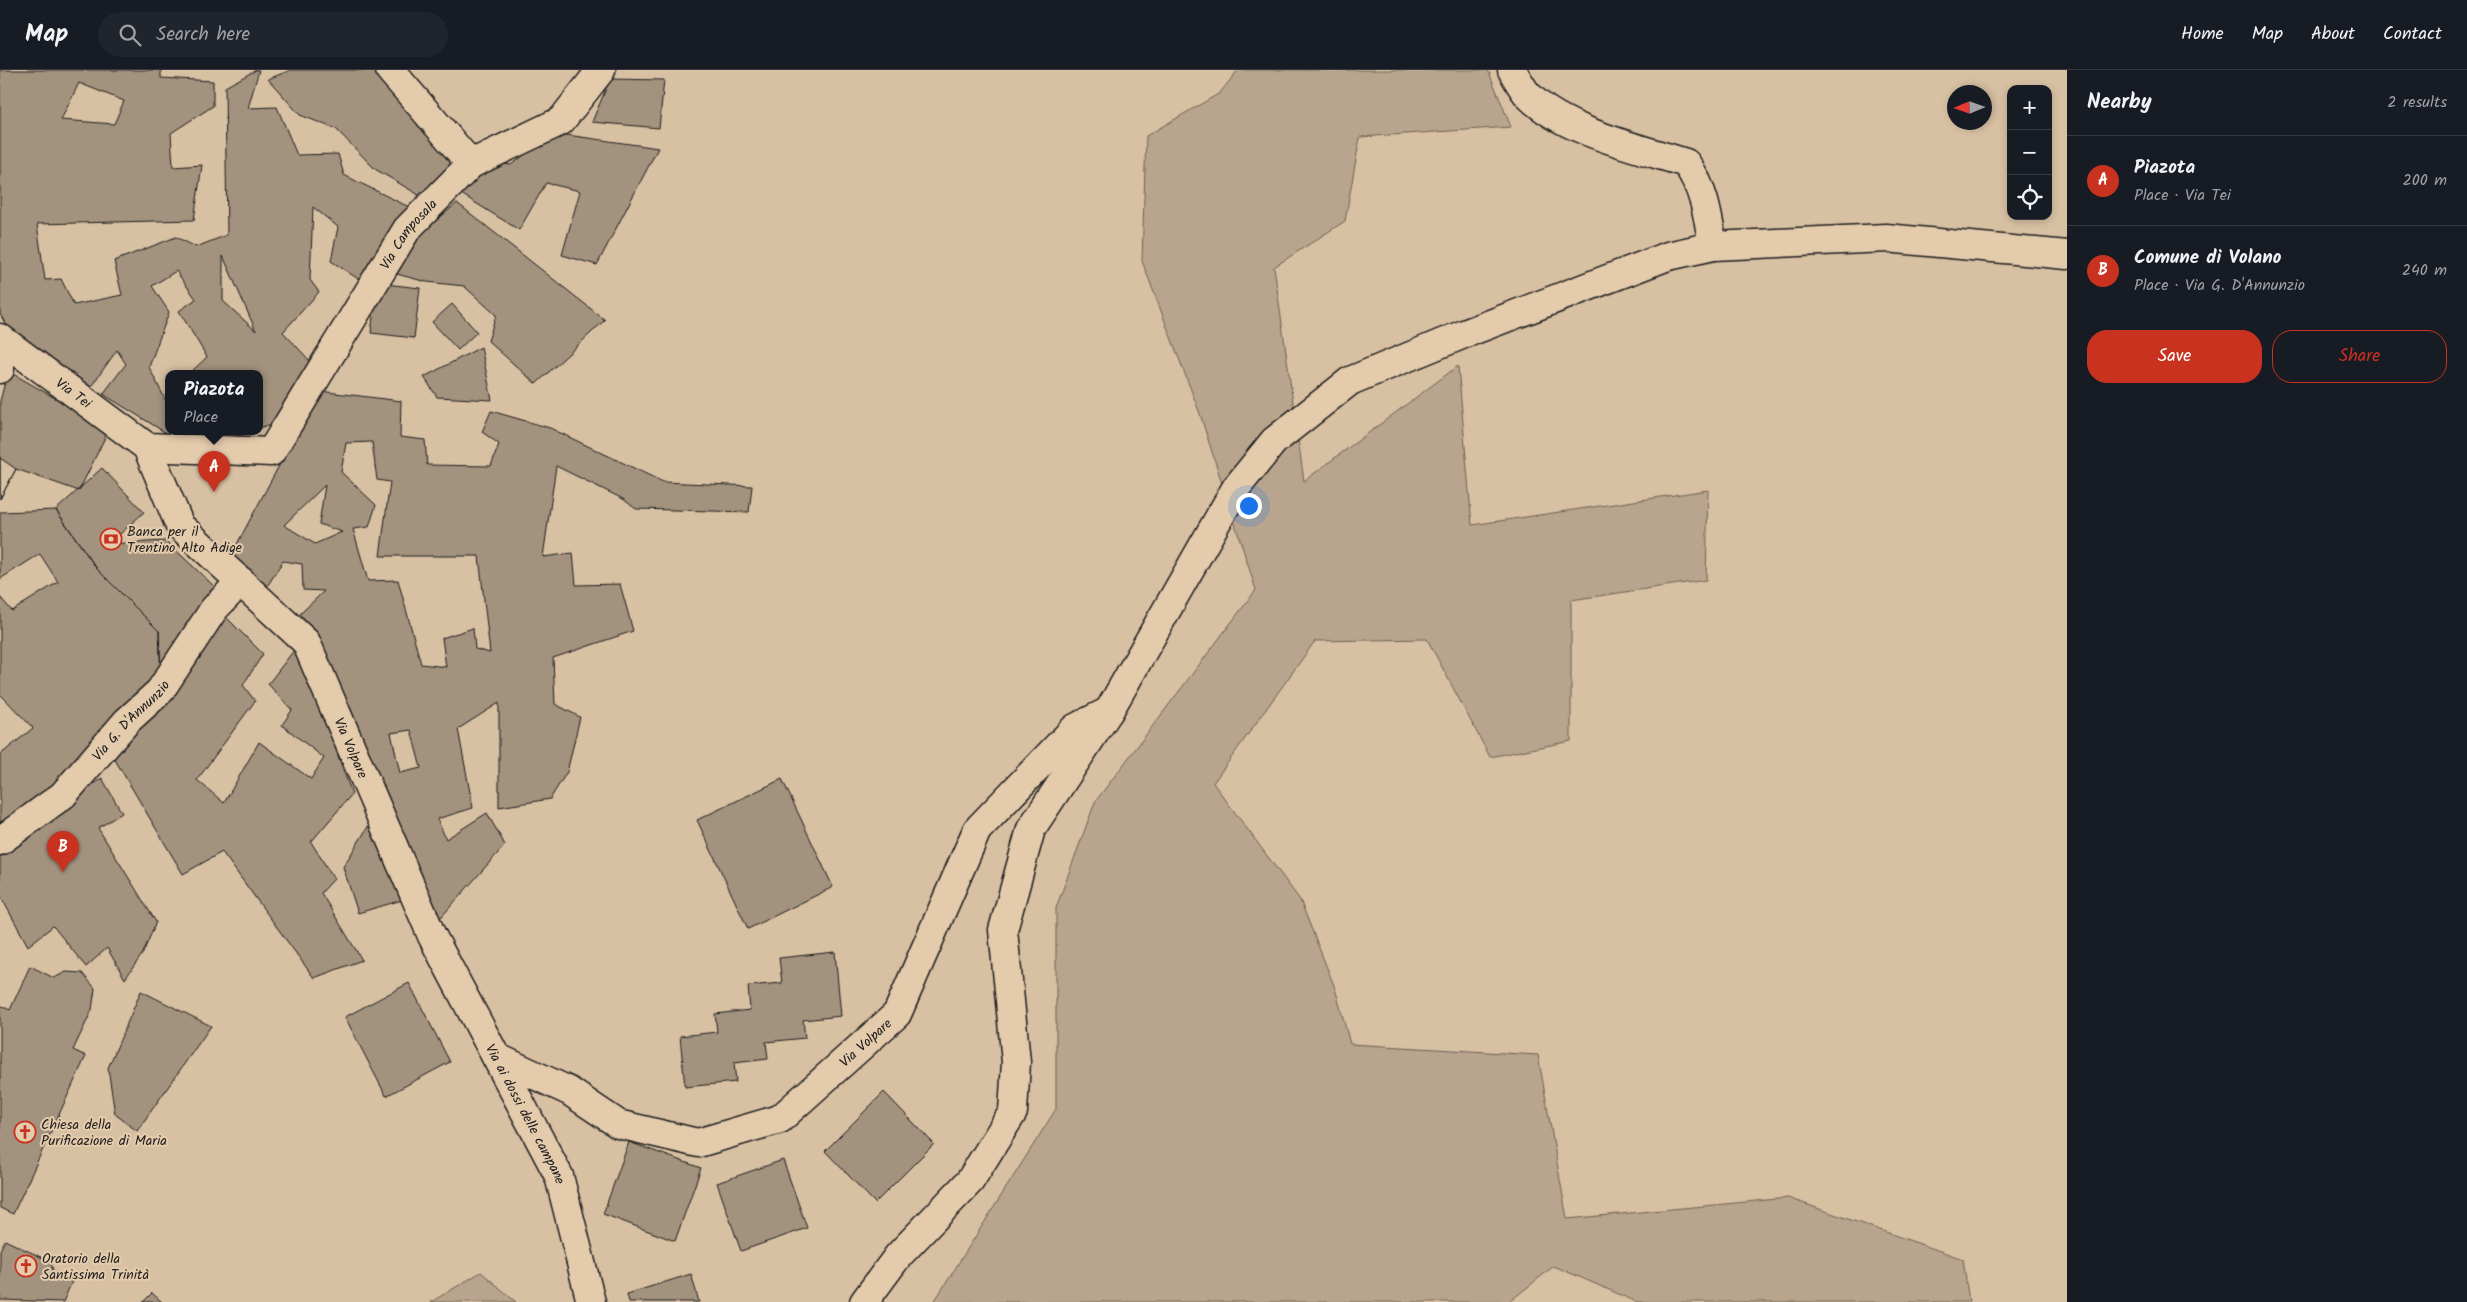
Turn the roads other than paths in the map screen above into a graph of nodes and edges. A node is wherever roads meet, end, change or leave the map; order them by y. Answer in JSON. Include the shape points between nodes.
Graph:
{"nodes":[{"id":1,"x":390,"y":70,"type":"edge"},
{"id":2,"x":601,"y":70,"type":"edge"},
{"id":3,"x":1512,"y":70,"type":"edge"},
{"id":4,"x":471,"y":164,"type":"junction"},
{"id":5,"x":1713,"y":246,"type":"junction"},
{"id":6,"x":2067,"y":255,"type":"edge"},
{"id":7,"x":1,"y":340,"type":"edge"},
{"id":8,"x":0,"y":369,"type":"edge"},
{"id":9,"x":147,"y":447,"type":"junction"},
{"id":10,"x":241,"y":581,"type":"junction"},
{"id":11,"x":1110,"y":711,"type":"junction"},
{"id":12,"x":0,"y":841,"type":"edge"},
{"id":13,"x":432,"y":936,"type":"joint"},
{"id":14,"x":496,"y":1057,"type":"junction"},
{"id":15,"x":592,"y":1302,"type":"edge"},
{"id":16,"x":864,"y":1302,"type":"edge"}],
"edges":[{"from":1,"to":4,"type":"street"},
{"from":2,"to":4,"type":"street","name":"Via Camposala","via":[[561,121]]},
{"from":3,"to":5,"type":"street","via":[[1528,95],[1554,114],[1594,134],[1686,163],[1706,204]]},
{"from":4,"to":9,"type":"street","name":"Via Camposala","via":[[407,229],[271,452]]},
{"from":5,"to":6,"type":"street","via":[[1886,238]]},
{"from":5,"to":11,"type":"street","via":[[1668,256],[1350,381],[1274,441],[1236,488]]},
{"from":7,"to":8,"type":"street"},
{"from":7,"to":9,"type":"street","name":"Via Tei"},
{"from":9,"to":10,"type":"street","via":[[180,526]]},
{"from":10,"to":12,"type":"street","name":"Via G. D'Annunzio","via":[[214,609],[160,691],[127,721],[63,795]]},
{"from":10,"to":13,"type":"street","name":"Via Volpare","via":[[306,642]]},
{"from":11,"to":14,"type":"street","name":"Via Volpare","via":[[1075,728],[977,830],[897,1014],[780,1119],[698,1143],[618,1124],[569,1091]]},
{"from":11,"to":16,"type":"street","via":[[1031,829],[1003,930],[1016,1062],[1013,1112],[970,1181],[898,1256]]},
{"from":13,"to":14,"type":"street","name":"Via ai dossi delle campane"},
{"from":14,"to":15,"type":"street","name":"Via ai dossi delle campane","via":[[559,1176]]}]}
